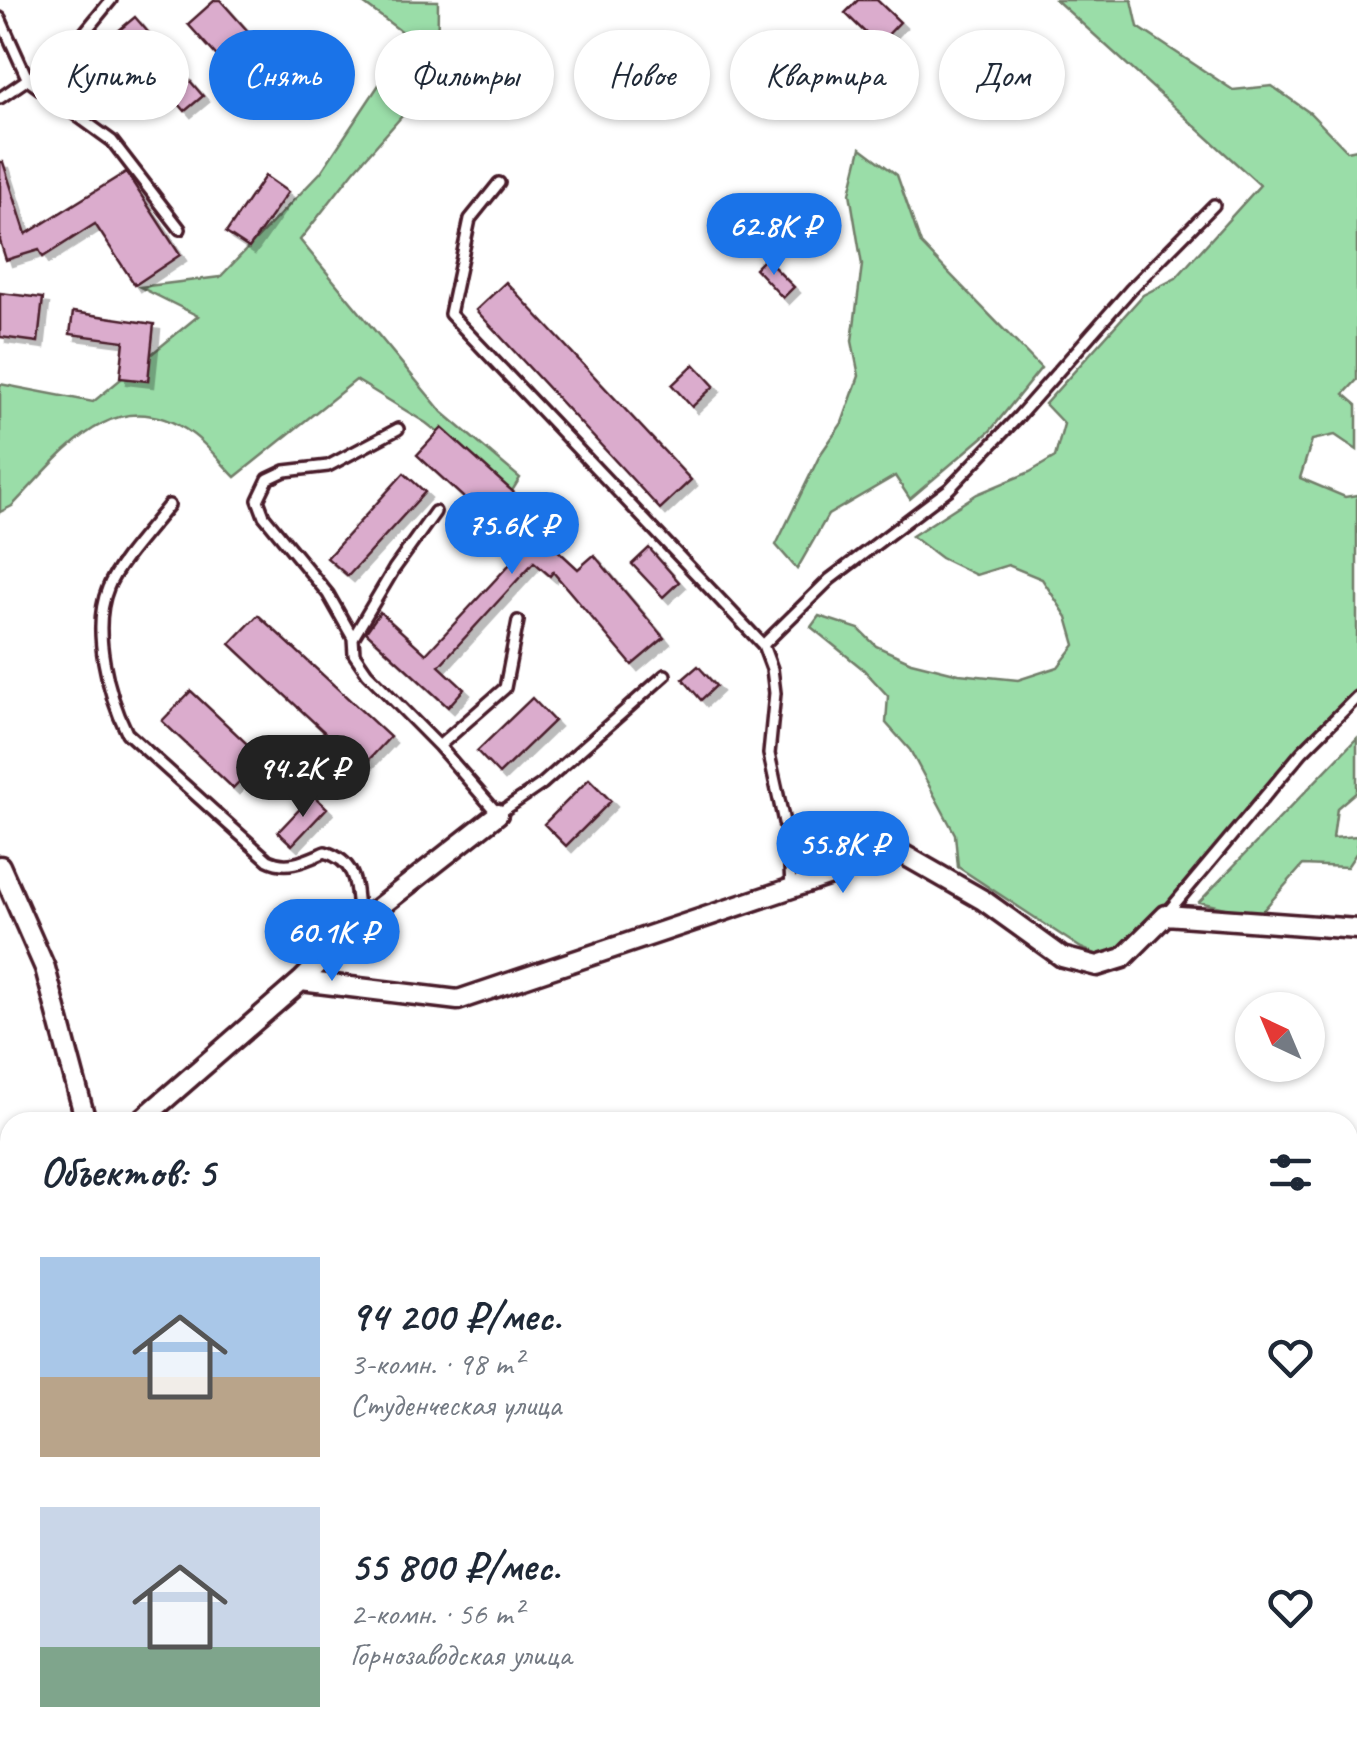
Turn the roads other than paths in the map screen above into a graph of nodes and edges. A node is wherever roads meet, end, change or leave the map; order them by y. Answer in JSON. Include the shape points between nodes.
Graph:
{"nodes":[{"id":1,"x":111,"y":0,"type":"edge"},
{"id":2,"x":0,"y":18,"type":"edge"},
{"id":3,"x":28,"y":80,"type":"junction"},
{"id":4,"x":0,"y":98,"type":"edge"},
{"id":5,"x":498,"y":183,"type":"dead end"},
{"id":6,"x":1214,"y":205,"type":"dead end"},
{"id":7,"x":180,"y":228,"type":"dead end"},
{"id":8,"x":398,"y":428,"type":"dead end"},
{"id":9,"x":168,"y":505,"type":"dead end"},
{"id":10,"x":435,"y":512,"type":"dead end"},
{"id":11,"x":518,"y":621,"type":"dead end"},
{"id":12,"x":353,"y":638,"type":"junction"},
{"id":13,"x":763,"y":646,"type":"junction"},
{"id":14,"x":665,"y":675,"type":"dead end"},
{"id":15,"x":1357,"y":697,"type":"edge"},
{"id":16,"x":439,"y":746,"type":"junction"},
{"id":17,"x":498,"y":814,"type":"junction"},
{"id":18,"x":0,"y":866,"type":"edge"},
{"id":19,"x":791,"y":888,"type":"junction"},
{"id":20,"x":1166,"y":915,"type":"junction"},
{"id":21,"x":359,"y":923,"type":"junction"},
{"id":22,"x":1357,"y":929,"type":"edge"},
{"id":23,"x":301,"y":981,"type":"junction"},
{"id":24,"x":83,"y":1112,"type":"edge"},
{"id":25,"x":150,"y":1112,"type":"edge"}],
"edges":[{"from":1,"to":3,"type":"lane","via":[[70,50]]},
{"from":2,"to":3,"type":"lane"},
{"from":3,"to":4,"type":"lane"},
{"from":3,"to":7,"type":"lane","via":[[112,141]]},
{"from":5,"to":13,"type":"lane","via":[[470,219],[450,314]]},
{"from":6,"to":13,"type":"lane","via":[[949,489],[830,579]]},
{"from":8,"to":12,"type":"lane","via":[[328,466],[285,470],[268,480],[258,500]]},
{"from":9,"to":21,"type":"lane","via":[[108,586],[101,614],[106,679],[126,733],[268,860],[297,863],[325,852],[341,857],[353,874]]},
{"from":10,"to":12,"type":"lane"},
{"from":11,"to":16,"type":"lane","via":[[505,688]]},
{"from":12,"to":16,"type":"lane","via":[[354,654],[367,673]]},
{"from":13,"to":19,"type":"lane","via":[[774,693],[769,754],[790,844]]},
{"from":14,"to":17,"type":"lane","via":[[542,784]]},
{"from":15,"to":20,"type":"lane","via":[[1302,752]]},
{"from":16,"to":17,"type":"lane"},
{"from":17,"to":21,"type":"street"},
{"from":18,"to":24,"type":"street","via":[[45,968]]},
{"from":19,"to":20,"type":"street","via":[[898,852],[983,900],[1062,957],[1096,966],[1123,958]]},
{"from":19,"to":23,"type":"street","via":[[458,1000]]},
{"from":20,"to":22,"type":"street"},
{"from":21,"to":23,"type":"street"},
{"from":23,"to":25,"type":"street"}]}
